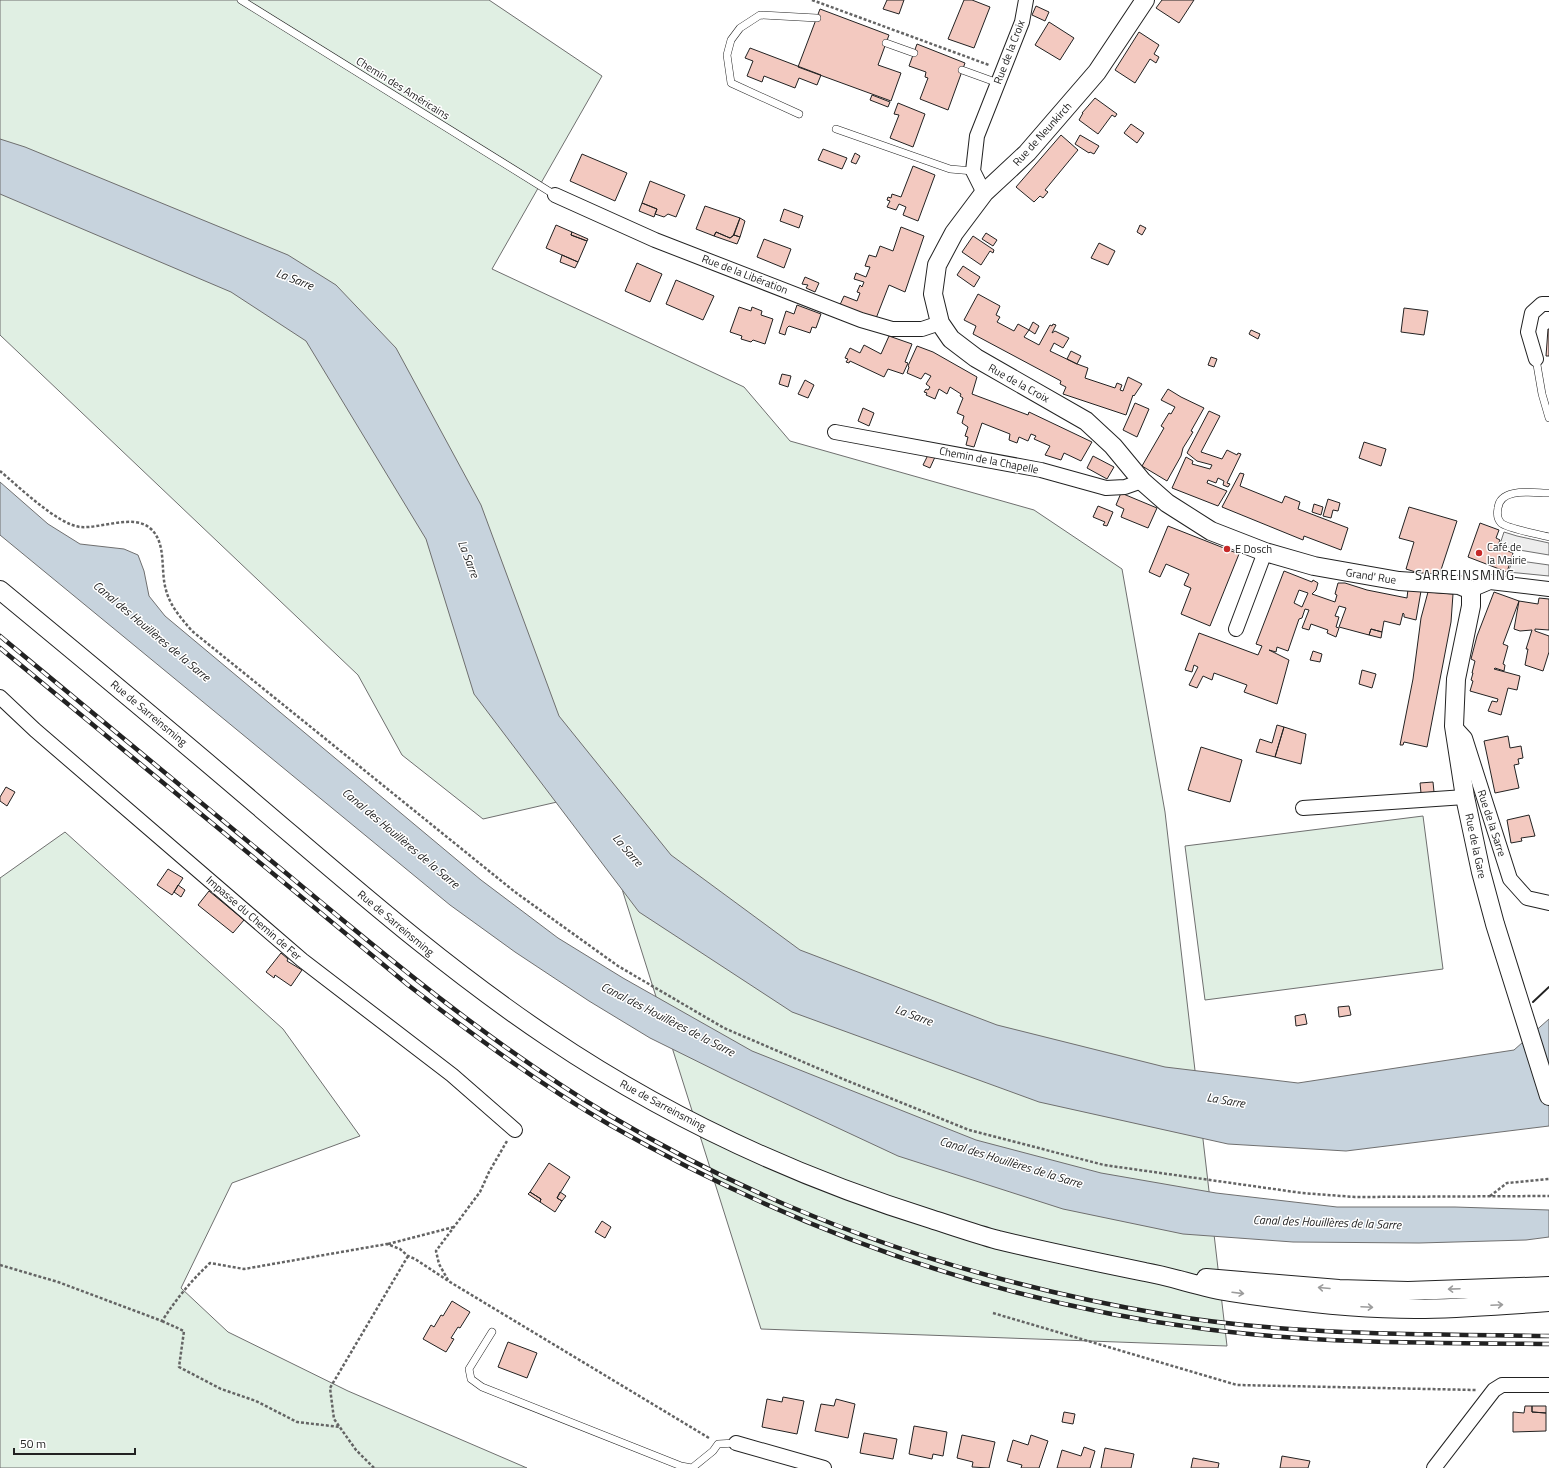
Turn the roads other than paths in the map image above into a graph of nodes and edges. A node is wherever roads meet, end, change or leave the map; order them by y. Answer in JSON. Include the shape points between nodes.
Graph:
{"nodes":[{"id":1,"x":240,"y":0,"type":"edge"},
{"id":2,"x":1026,"y":0,"type":"edge"},
{"id":3,"x":1145,"y":0,"type":"edge"},
{"id":4,"x":817,"y":18,"type":"dead end"},
{"id":5,"x":886,"y":43,"type":"dead end"},
{"id":6,"x":914,"y":53,"type":"dead end"},
{"id":7,"x":962,"y":70,"type":"dead end"},
{"id":8,"x":1000,"y":76,"type":"junction"},
{"id":9,"x":799,"y":114,"type":"dead end"},
{"id":10,"x":836,"y":129,"type":"dead end"},
{"id":11,"x":973,"y":171,"type":"junction"},
{"id":12,"x":984,"y":193,"type":"junction"},
{"id":13,"x":555,"y":195,"type":"joint"},
{"id":14,"x":937,"y":265,"type":"joint"},
{"id":15,"x":1549,"y":304,"type":"edge"},
{"id":16,"x":940,"y":323,"type":"junction"},
{"id":17,"x":1536,"y":359,"type":"joint"},
{"id":18,"x":1549,"y":418,"type":"edge"},
{"id":19,"x":835,"y":432,"type":"dead end"},
{"id":20,"x":1142,"y":481,"type":"junction"},
{"id":21,"x":1549,"y":493,"type":"edge"},
{"id":22,"x":1549,"y":537,"type":"edge"},
{"id":23,"x":1265,"y":552,"type":"junction"},
{"id":24,"x":1549,"y":588,"type":"edge"},
{"id":25,"x":0,"y":590,"type":"edge"},
{"id":26,"x":1471,"y":590,"type":"junction"},
{"id":27,"x":1236,"y":630,"type":"dead end"},
{"id":28,"x":0,"y":697,"type":"edge"},
{"id":29,"x":1454,"y":726,"type":"junction"},
{"id":30,"x":1465,"y":797,"type":"junction"},
{"id":31,"x":1303,"y":808,"type":"dead end"},
{"id":32,"x":1549,"y":903,"type":"edge"},
{"id":33,"x":1549,"y":1096,"type":"edge"},
{"id":34,"x":515,"y":1130,"type":"road end"},
{"id":35,"x":1160,"y":1274,"type":"junction"},
{"id":36,"x":1549,"y":1286,"type":"edge"},
{"id":37,"x":1549,"y":1302,"type":"edge"},
{"id":38,"x":492,"y":1332,"type":"dead end"},
{"id":39,"x":1549,"y":1385,"type":"edge"},
{"id":40,"x":736,"y":1443,"type":"joint"},
{"id":41,"x":824,"y":1468,"type":"edge"},
{"id":42,"x":1434,"y":1468,"type":"edge"}],
"edges":[{"from":1,"to":13,"type":"lane","name":"Chemin des Américains"},
{"from":2,"to":8,"type":"street","name":"Rue de la Croix","via":[[1022,22]]},
{"from":3,"to":12,"type":"street","name":"Rue de Neunkirch","via":[[1097,72],[1027,153]]},
{"from":4,"to":9,"type":"lane","via":[[760,15],[740,28],[731,40],[728,55],[731,82]]},
{"from":5,"to":6,"type":"lane"},
{"from":7,"to":8,"type":"lane"},
{"from":8,"to":11,"type":"street","name":"Rue de la Croix","via":[[977,136]]},
{"from":10,"to":11,"type":"lane","via":[[950,169]]},
{"from":11,"to":12,"type":"street"},
{"from":12,"to":14,"type":"street","name":"Rue de Neunkirch","via":[[954,233]]},
{"from":13,"to":16,"type":"street","name":"Rue de la Libération","via":[[655,240],[861,320],[892,329],[922,329]]},
{"from":14,"to":16,"type":"street","name":"Rue de la Croix","via":[[933,294]]},
{"from":15,"to":17,"type":"street","via":[[1542,304],[1532,313],[1528,332]]},
{"from":16,"to":20,"type":"street","name":"Rue de la Croix","via":[[951,339],[976,358],[1086,421],[1113,446]]},
{"from":17,"to":18,"type":"lane"},
{"from":19,"to":20,"type":"street","name":"Chemin de la Chapelle","via":[[1041,470],[1106,488]]},
{"from":20,"to":23,"type":"street","name":"Grand' Rue","via":[[1167,503],[1211,530]]},
{"from":21,"to":22,"type":"lane","via":[[1515,493],[1504,497],[1498,504],[1497,515],[1501,522],[1510,527]]},
{"from":23,"to":26,"type":"street","name":"Grand' Rue","via":[[1314,566],[1399,581],[1459,586]]},
{"from":23,"to":27,"type":"street"},
{"from":24,"to":26,"type":"street","via":[[1490,582]]},
{"from":25,"to":35,"type":"street","name":"Rue de Sarreinsming","via":[[455,971],[600,1070],[736,1143],[838,1187],[995,1239]]},
{"from":26,"to":29,"type":"street","name":"Rue de la Gare","via":[[1471,606],[1456,679]]},
{"from":28,"to":34,"type":"street","name":"Impasse du Chemin de Fer","via":[[302,960],[452,1075]]},
{"from":29,"to":30,"type":"street","name":"Rue de la Gare"},
{"from":29,"to":32,"type":"street","name":"Rue de la Sarre","via":[[1465,738],[1510,879],[1527,898]]},
{"from":30,"to":31,"type":"street"},
{"from":30,"to":33,"type":"street","name":"Rue de la Gare","via":[[1495,924]]},
{"from":36,"to":35,"type":"street","one_way":true,"via":[[1408,1291],[1339,1289]]},
{"from":35,"to":37,"type":"street","one_way":true,"via":[[1198,1286],[1231,1292],[1367,1307],[1424,1309]]},
{"from":38,"to":40,"type":"lane","via":[[469,1369],[471,1379],[482,1387],[681,1466],[692,1468],[718,1444]]},
{"from":39,"to":42,"type":"street","via":[[1498,1388]]},
{"from":40,"to":41,"type":"street"}]}
